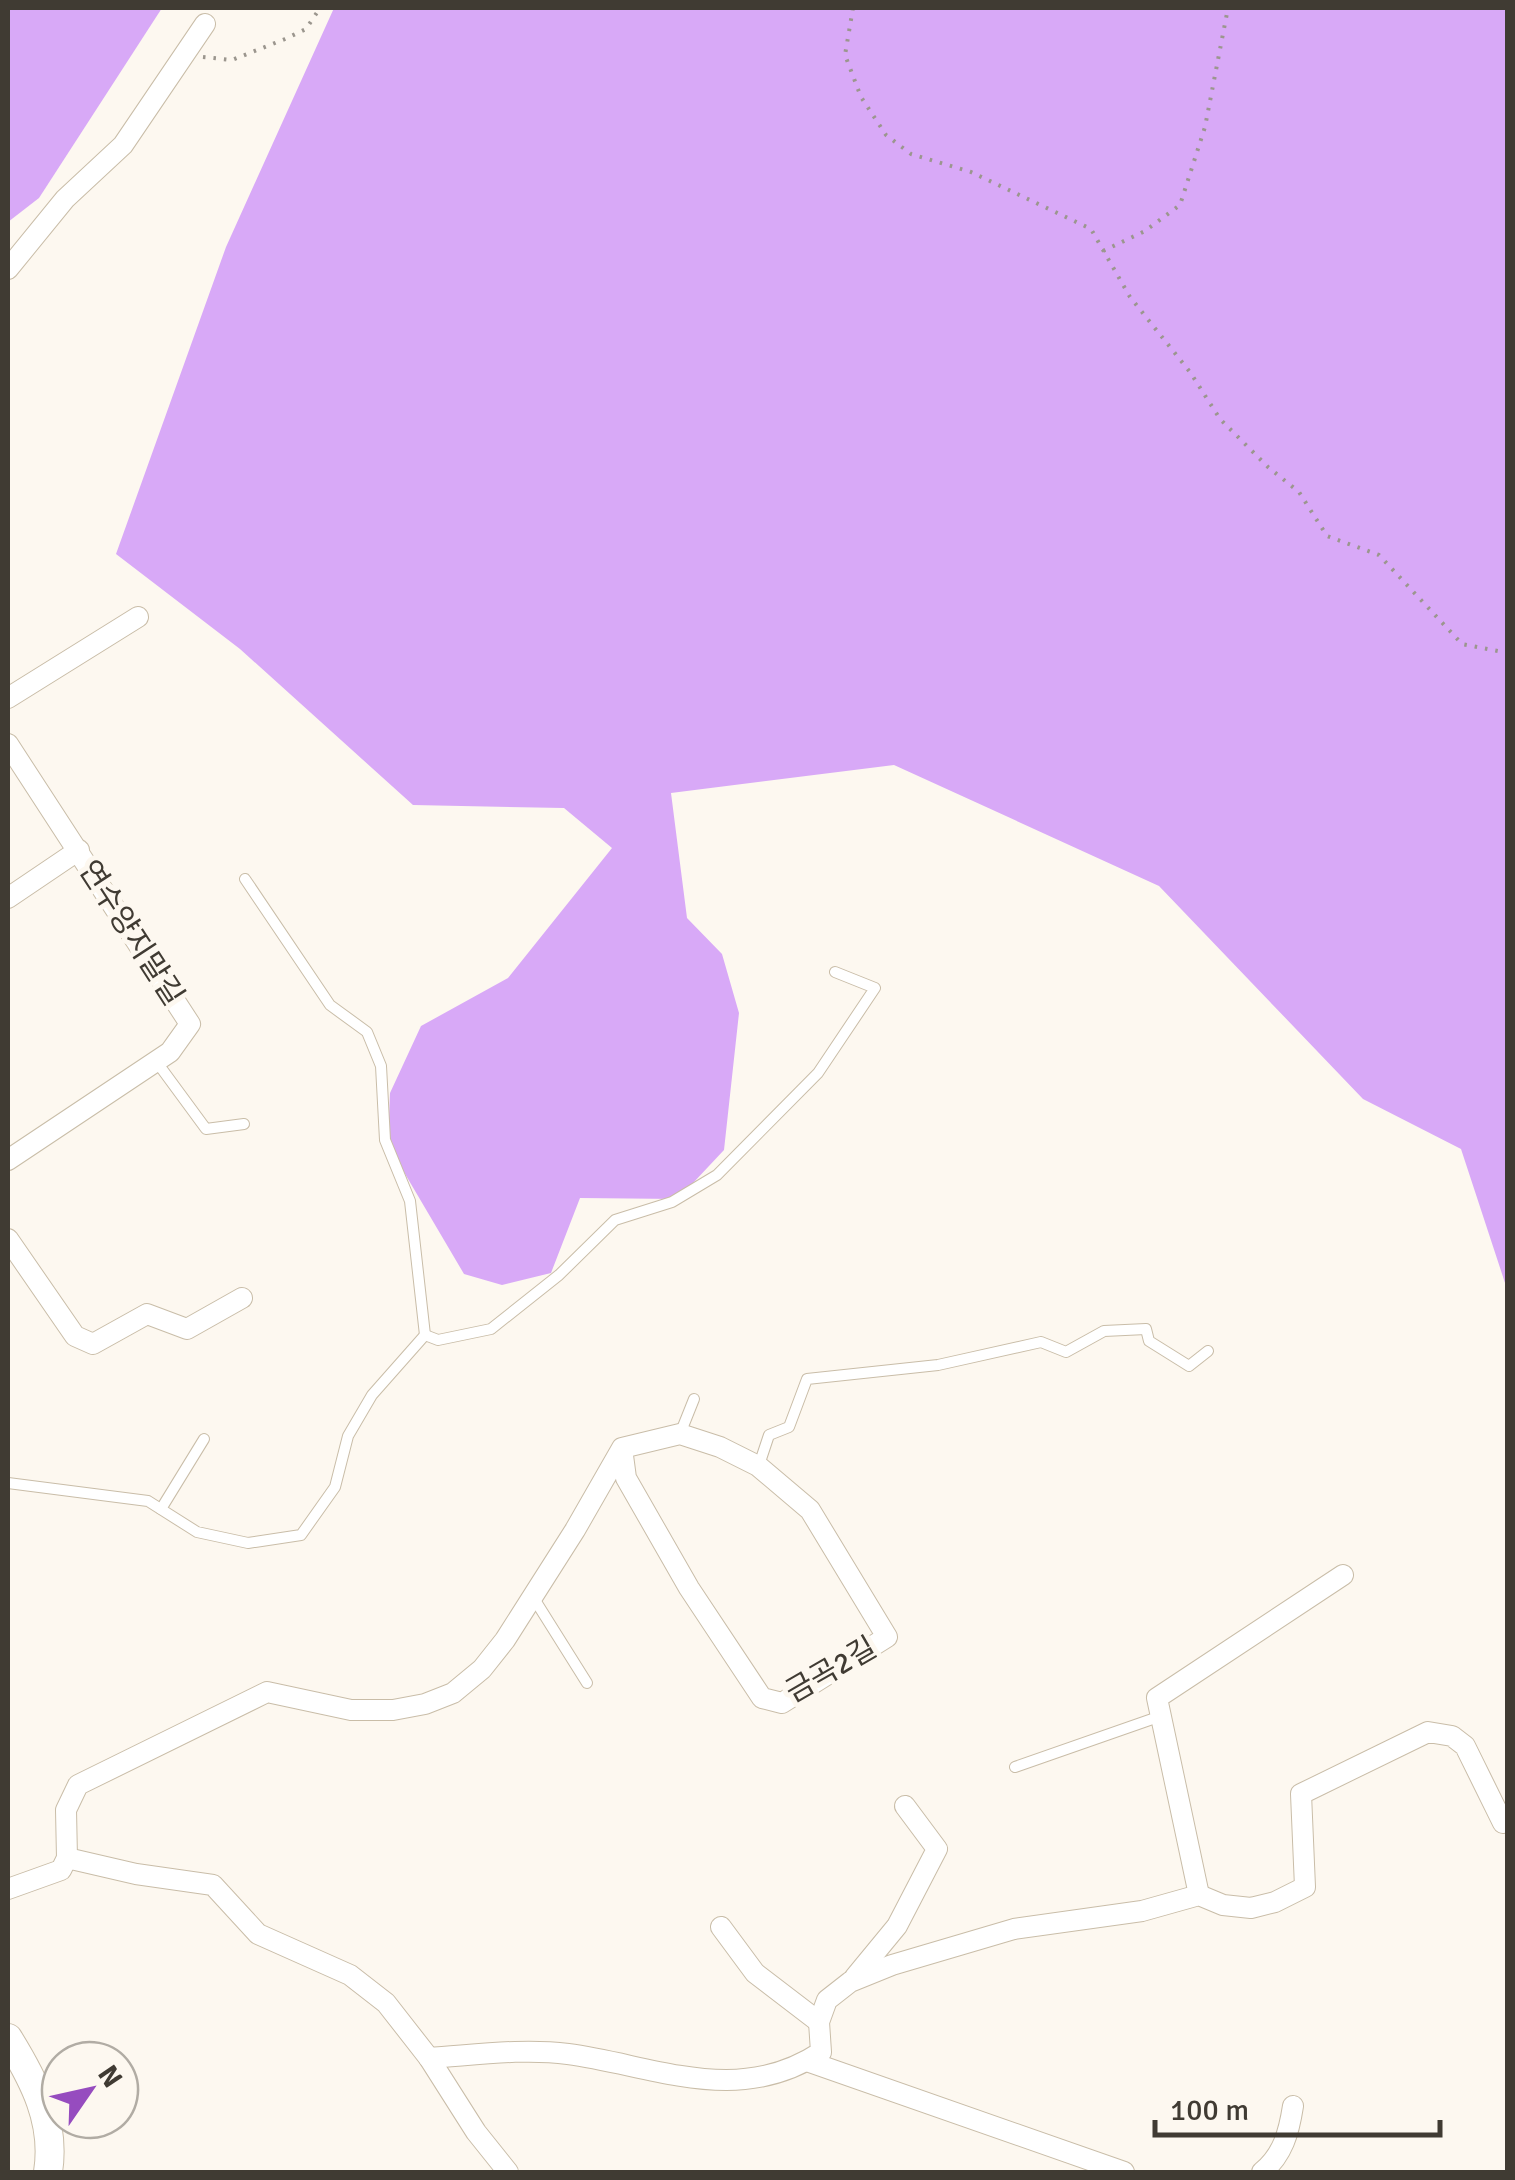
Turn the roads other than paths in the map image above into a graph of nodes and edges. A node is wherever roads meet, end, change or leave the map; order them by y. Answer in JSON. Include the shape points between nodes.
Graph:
{"nodes":[{"id":1,"x":205,"y":24,"type":"dead end"},
{"id":2,"x":8,"y":269,"type":"edge"},
{"id":3,"x":138,"y":618,"type":"dead end"},
{"id":4,"x":8,"y":698,"type":"edge"},
{"id":5,"x":8,"y":744,"type":"edge"},
{"id":6,"x":78,"y":850,"type":"junction"},
{"id":7,"x":245,"y":879,"type":"dead end"},
{"id":8,"x":8,"y":898,"type":"edge"},
{"id":9,"x":835,"y":972,"type":"dead end"},
{"id":10,"x":156,"y":1061,"type":"junction"},
{"id":11,"x":244,"y":1124,"type":"dead end"},
{"id":12,"x":8,"y":1160,"type":"edge"},
{"id":13,"x":8,"y":1239,"type":"edge"},
{"id":14,"x":242,"y":1298,"type":"dead end"},
{"id":15,"x":426,"y":1336,"type":"junction"},
{"id":16,"x":1208,"y":1351,"type":"dead end"},
{"id":17,"x":694,"y":1399,"type":"dead end"},
{"id":18,"x":680,"y":1434,"type":"junction"},
{"id":19,"x":204,"y":1440,"type":"dead end"},
{"id":20,"x":622,"y":1448,"type":"junction"},
{"id":21,"x":758,"y":1466,"type":"junction"},
{"id":22,"x":8,"y":1483,"type":"edge"},
{"id":23,"x":161,"y":1509,"type":"junction"},
{"id":24,"x":1343,"y":1575,"type":"dead end"},
{"id":25,"x":533,"y":1597,"type":"junction"},
{"id":26,"x":587,"y":1683,"type":"dead end"},
{"id":27,"x":1160,"y":1716,"type":"junction"},
{"id":28,"x":1014,"y":1767,"type":"dead end"},
{"id":29,"x":906,"y":1806,"type":"dead end"},
{"id":30,"x":1508,"y":1822,"type":"edge"},
{"id":31,"x":67,"y":1858,"type":"junction"},
{"id":32,"x":8,"y":1889,"type":"edge"},
{"id":33,"x":1200,"y":1895,"type":"junction"},
{"id":34,"x":721,"y":1927,"type":"dead end"},
{"id":35,"x":850,"y":1982,"type":"junction"},
{"id":36,"x":819,"y":2022,"type":"junction"},
{"id":37,"x":8,"y":2038,"type":"edge"},
{"id":38,"x":430,"y":2058,"type":"junction"},
{"id":39,"x":807,"y":2061,"type":"junction"},
{"id":40,"x":1294,"y":2106,"type":"dead end"},
{"id":41,"x":48,"y":2172,"type":"edge"},
{"id":42,"x":508,"y":2172,"type":"edge"},
{"id":43,"x":1124,"y":2172,"type":"edge"},
{"id":44,"x":1262,"y":2172,"type":"edge"}],
"edges":[{"from":1,"to":2,"type":"street","via":[[122,145],[65,199]]},
{"from":3,"to":4,"type":"street"},
{"from":5,"to":6,"type":"street","name":"연수양지말길"},
{"from":6,"to":8,"type":"street","name":"연수양지말길"},
{"from":6,"to":10,"type":"street","name":"연수양지말길","via":[[190,1024]]},
{"from":7,"to":15,"type":"lane","via":[[330,1005],[367,1032],[381,1066],[385,1140],[410,1201]]},
{"from":9,"to":15,"type":"lane","via":[[874,988],[818,1074],[717,1175],[672,1202],[616,1220],[492,1329],[438,1340]]},
{"from":10,"to":11,"type":"lane","via":[[206,1128]]},
{"from":10,"to":12,"type":"street","name":"연수양지말길"},
{"from":13,"to":14,"type":"street","via":[[75,1336],[93,1344],[147,1314],[188,1329]]},
{"from":15,"to":23,"type":"lane","via":[[372,1395],[348,1436],[334,1487],[300,1535],[248,1543],[197,1532]]},
{"from":16,"to":21,"type":"lane","via":[[1189,1366],[1149,1341],[1146,1330],[1104,1331],[1066,1352],[1040,1342],[938,1364],[807,1379],[789,1427],[768,1434]]},
{"from":17,"to":18,"type":"lane"},
{"from":18,"to":20,"type":"street"},
{"from":18,"to":21,"type":"street","name":"금곡2길"},
{"from":19,"to":23,"type":"lane"},
{"from":20,"to":21,"type":"street","name":"금곡2길","via":[[626,1478],[689,1588],[762,1698],[782,1704],[887,1637],[810,1510]]},
{"from":20,"to":25,"type":"street"},
{"from":22,"to":23,"type":"lane","via":[[148,1501]]},
{"from":24,"to":27,"type":"street","via":[[1157,1698]]},
{"from":25,"to":26,"type":"lane"},
{"from":25,"to":31,"type":"street","via":[[482,1668],[453,1693],[393,1710],[352,1710],[266,1692],[78,1785],[66,1810]]},
{"from":27,"to":28,"type":"lane"},
{"from":27,"to":33,"type":"street"},
{"from":29,"to":35,"type":"street","via":[[937,1848],[898,1926]]},
{"from":30,"to":33,"type":"street","via":[[1465,1746],[1428,1732],[1301,1794],[1305,1887],[1251,1908]]},
{"from":31,"to":32,"type":"street","via":[[61,1870]]},
{"from":31,"to":38,"type":"street","via":[[213,1885],[258,1934],[350,1975],[386,2003]]},
{"from":33,"to":35,"type":"street","via":[[1142,1911],[1014,1929]]},
{"from":34,"to":36,"type":"street","via":[[754,1974]]},
{"from":35,"to":36,"type":"street","via":[[827,2000]]},
{"from":36,"to":39,"type":"street","via":[[820,2052]]},
{"from":37,"to":41,"type":"street","via":[[48,2120]]},
{"from":38,"to":39,"type":"street","via":[[566,2054],[657,2073],[754,2081]]},
{"from":38,"to":42,"type":"street"},
{"from":39,"to":43,"type":"street"},
{"from":40,"to":44,"type":"street","via":[[1275,2162]]}]}
